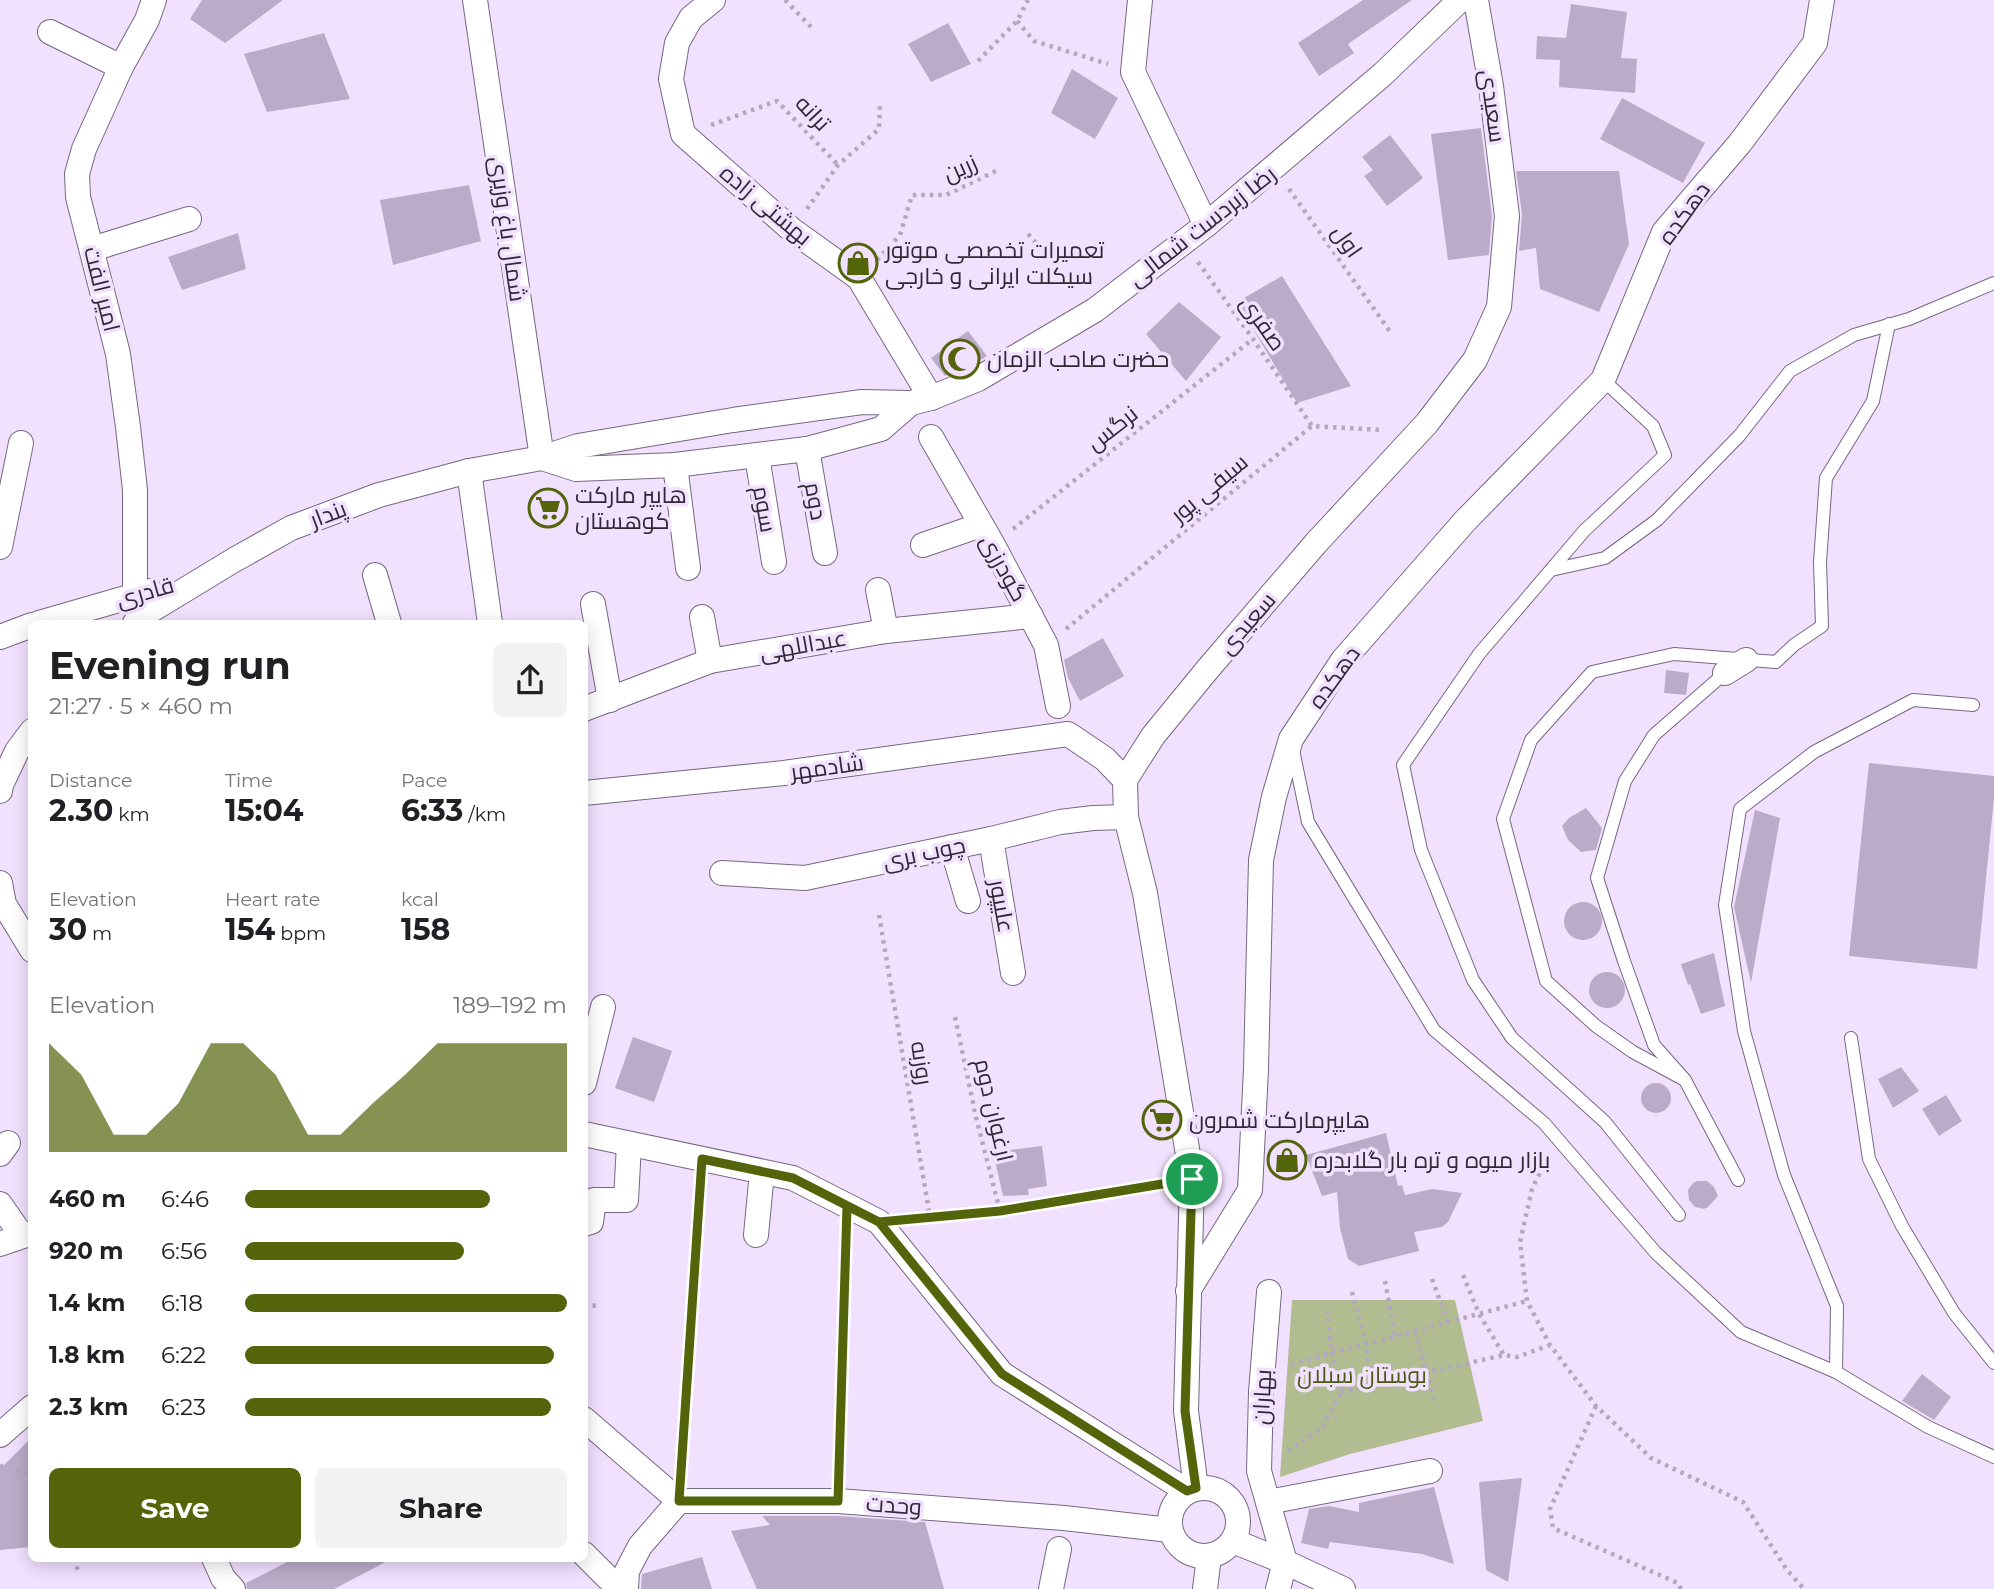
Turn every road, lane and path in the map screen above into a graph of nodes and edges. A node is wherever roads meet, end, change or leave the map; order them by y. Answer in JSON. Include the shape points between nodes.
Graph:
{"nodes":[{"id":1,"x":154,"y":0,"type":"edge"},
{"id":2,"x":475,"y":0,"type":"edge"},
{"id":3,"x":713,"y":0,"type":"edge"},
{"id":4,"x":785,"y":0,"type":"edge"},
{"id":5,"x":1028,"y":0,"type":"edge"},
{"id":6,"x":1140,"y":0,"type":"edge"},
{"id":7,"x":1460,"y":0,"type":"edge"},
{"id":8,"x":1476,"y":0,"type":"edge"},
{"id":9,"x":1822,"y":0,"type":"edge"},
{"id":10,"x":1017,"y":20,"type":"junction"},
{"id":11,"x":814,"y":30,"type":"dead end"},
{"id":12,"x":50,"y":32,"type":"dead end"},
{"id":13,"x":978,"y":61,"type":"dead end"},
{"id":14,"x":121,"y":67,"type":"junction"},
{"id":15,"x":1133,"y":72,"type":"junction"},
{"id":16,"x":880,"y":106,"type":"dead end"},
{"id":17,"x":684,"y":134,"type":"junction"},
{"id":18,"x":838,"y":165,"type":"junction"},
{"id":19,"x":1275,"y":169,"type":"junction"},
{"id":20,"x":998,"y":170,"type":"dead end"},
{"id":21,"x":189,"y":219,"type":"dead end"},
{"id":22,"x":1206,"y":225,"type":"junction"},
{"id":23,"x":792,"y":230,"type":"junction"},
{"id":24,"x":1028,"y":234,"type":"dead end"},
{"id":25,"x":1183,"y":242,"type":"junction"},
{"id":26,"x":92,"y":249,"type":"junction"},
{"id":27,"x":859,"y":278,"type":"junction"},
{"id":28,"x":1994,"y":283,"type":"edge"},
{"id":29,"x":1096,"y":310,"type":"junction"},
{"id":30,"x":1889,"y":324,"type":"junction"},
{"id":31,"x":1391,"y":333,"type":"dead end"},
{"id":32,"x":1254,"y":339,"type":"junction"},
{"id":33,"x":1603,"y":380,"type":"junction"},
{"id":34,"x":921,"y":400,"type":"junction"},
{"id":35,"x":1312,"y":426,"type":"junction"},
{"id":36,"x":1418,"y":432,"type":"junction"},
{"id":37,"x":931,"y":437,"type":"dead end"},
{"id":38,"x":21,"y":443,"type":"dead end"},
{"id":39,"x":807,"y":449,"type":"junction"},
{"id":40,"x":757,"y":456,"type":"junction"},
{"id":41,"x":542,"y":458,"type":"junction"},
{"id":42,"x":675,"y":465,"type":"junction"},
{"id":43,"x":469,"y":471,"type":"junction"},
{"id":44,"x":987,"y":535,"type":"junction"},
{"id":45,"x":923,"y":545,"type":"dead end"},
{"id":46,"x":0,"y":547,"type":"edge"},
{"id":47,"x":825,"y":554,"type":"dead end"},
{"id":48,"x":774,"y":562,"type":"dead end"},
{"id":49,"x":688,"y":568,"type":"dead end"},
{"id":50,"x":1550,"y":570,"type":"junction"},
{"id":51,"x":212,"y":573,"type":"junction"},
{"id":52,"x":375,"y":575,"type":"dead end"},
{"id":53,"x":878,"y":590,"type":"dead end"},
{"id":54,"x":135,"y":595,"type":"junction"},
{"id":55,"x":593,"y":604,"type":"dead end"},
{"id":56,"x":1031,"y":616,"type":"junction"},
{"id":57,"x":702,"y":617,"type":"dead end"},
{"id":58,"x":49,"y":620,"type":"edge"},
{"id":59,"x":139,"y":620,"type":"edge"},
{"id":60,"x":387,"y":620,"type":"edge"},
{"id":61,"x":490,"y":620,"type":"edge"},
{"id":62,"x":28,"y":627,"type":"edge"},
{"id":63,"x":886,"y":631,"type":"junction"},
{"id":64,"x":0,"y":638,"type":"edge"},
{"id":65,"x":1046,"y":645,"type":"junction"},
{"id":66,"x":1746,"y":660,"type":"junction"},
{"id":67,"x":710,"y":662,"type":"junction"},
{"id":68,"x":1725,"y":673,"type":"joint"},
{"id":69,"x":610,"y":700,"type":"junction"},
{"id":70,"x":1973,"y":705,"type":"dead end"},
{"id":71,"x":1058,"y":706,"type":"dead end"},
{"id":72,"x":588,"y":708,"type":"edge"},
{"id":73,"x":28,"y":737,"type":"edge"},
{"id":74,"x":1291,"y":739,"type":"junction"},
{"id":75,"x":1125,"y":780,"type":"junction"},
{"id":76,"x":0,"y":791,"type":"edge"},
{"id":77,"x":588,"y":793,"type":"edge"},
{"id":78,"x":1126,"y":817,"type":"junction"},
{"id":79,"x":991,"y":839,"type":"junction"},
{"id":80,"x":952,"y":847,"type":"junction"},
{"id":81,"x":722,"y":873,"type":"dead end"},
{"id":82,"x":1,"y":897,"type":"edge"},
{"id":83,"x":968,"y":901,"type":"dead end"},
{"id":84,"x":880,"y":915,"type":"dead end"},
{"id":85,"x":28,"y":943,"type":"edge"},
{"id":86,"x":1013,"y":973,"type":"dead end"},
{"id":87,"x":603,"y":1007,"type":"dead end"},
{"id":88,"x":955,"y":1017,"type":"dead end"},
{"id":89,"x":1851,"y":1038,"type":"dead end"},
{"id":90,"x":588,"y":1067,"type":"edge"},
{"id":91,"x":1685,"y":1080,"type":"junction"},
{"id":92,"x":588,"y":1135,"type":"edge"},
{"id":93,"x":1557,"y":1139,"type":"junction"},
{"id":94,"x":629,"y":1144,"type":"junction"},
{"id":95,"x":702,"y":1159,"type":"junction"},
{"id":96,"x":762,"y":1172,"type":"junction"},
{"id":97,"x":1192,"y":1179,"type":"junction"},
{"id":98,"x":1738,"y":1180,"type":"dead end"},
{"id":99,"x":0,"y":1204,"type":"edge"},
{"id":100,"x":847,"y":1206,"type":"junction"},
{"id":101,"x":1000,"y":1211,"type":"junction"},
{"id":102,"x":1679,"y":1215,"type":"dead end"},
{"id":103,"x":930,"y":1217,"type":"junction"},
{"id":104,"x":879,"y":1222,"type":"junction"},
{"id":105,"x":588,"y":1223,"type":"edge"},
{"id":106,"x":756,"y":1235,"type":"dead end"},
{"id":107,"x":18,"y":1238,"type":"edge"},
{"id":108,"x":1463,"y":1275,"type":"dead end"},
{"id":109,"x":1432,"y":1279,"type":"dead end"},
{"id":110,"x":1385,"y":1281,"type":"dead end"},
{"id":111,"x":1188,"y":1292,"type":"junction"},
{"id":112,"x":1269,"y":1292,"type":"dead end"},
{"id":113,"x":1352,"y":1292,"type":"dead end"},
{"id":114,"x":1527,"y":1301,"type":"junction"},
{"id":115,"x":588,"y":1305,"type":"edge"},
{"id":116,"x":601,"y":1306,"type":"dead end"},
{"id":117,"x":1327,"y":1311,"type":"dead end"},
{"id":118,"x":1479,"y":1314,"type":"junction"},
{"id":119,"x":1448,"y":1322,"type":"junction"},
{"id":120,"x":1415,"y":1331,"type":"junction"},
{"id":121,"x":1395,"y":1336,"type":"junction"},
{"id":122,"x":1366,"y":1344,"type":"junction"},
{"id":123,"x":1550,"y":1345,"type":"junction"},
{"id":124,"x":1332,"y":1353,"type":"junction"},
{"id":125,"x":1504,"y":1355,"type":"junction"},
{"id":126,"x":1994,"y":1363,"type":"edge"},
{"id":127,"x":1263,"y":1371,"type":"junction"},
{"id":128,"x":1836,"y":1372,"type":"junction"},
{"id":129,"x":1427,"y":1373,"type":"junction"},
{"id":130,"x":1371,"y":1385,"type":"junction"},
{"id":131,"x":1341,"y":1392,"type":"junction"},
{"id":132,"x":1434,"y":1399,"type":"dead end"},
{"id":133,"x":1596,"y":1406,"type":"junction"},
{"id":134,"x":28,"y":1410,"type":"edge"},
{"id":135,"x":588,"y":1422,"type":"edge"},
{"id":136,"x":0,"y":1434,"type":"edge"},
{"id":137,"x":1994,"y":1457,"type":"edge"},
{"id":138,"x":0,"y":1466,"type":"edge"},
{"id":139,"x":1259,"y":1471,"type":"junction"},
{"id":140,"x":1430,"y":1471,"type":"dead end"},
{"id":141,"x":28,"y":1474,"type":"edge"},
{"id":142,"x":1192,"y":1490,"type":"junction"},
{"id":143,"x":679,"y":1501,"type":"junction"},
{"id":144,"x":838,"y":1501,"type":"junction"},
{"id":145,"x":1268,"y":1502,"type":"junction"},
{"id":146,"x":1170,"y":1530,"type":"junction"},
{"id":147,"x":1233,"y":1541,"type":"junction"},
{"id":148,"x":1059,"y":1549,"type":"dead end"},
{"id":149,"x":1209,"y":1556,"type":"junction"},
{"id":150,"x":588,"y":1558,"type":"edge"},
{"id":151,"x":76,"y":1562,"type":"edge"},
{"id":152,"x":216,"y":1562,"type":"edge"},
{"id":153,"x":1285,"y":1562,"type":"junction"},
{"id":154,"x":78,"y":1572,"type":"dead end"},
{"id":155,"x":233,"y":1589,"type":"edge"},
{"id":156,"x":619,"y":1589,"type":"edge"},
{"id":157,"x":626,"y":1589,"type":"edge"},
{"id":158,"x":1051,"y":1589,"type":"edge"},
{"id":159,"x":1205,"y":1589,"type":"edge"},
{"id":160,"x":1278,"y":1589,"type":"edge"},
{"id":161,"x":1343,"y":1589,"type":"edge"},
{"id":162,"x":1681,"y":1589,"type":"edge"},
{"id":163,"x":1804,"y":1589,"type":"edge"}],
"edges":[{"from":1,"to":14,"type":"street","name":"امیر الفت"},
{"from":2,"to":41,"type":"street","name":"شمال باغ وزیری"},
{"from":3,"to":17,"type":"street","via":[[691,18],[677,43],[671,79]]},
{"from":4,"to":11,"type":"path"},
{"from":5,"to":10,"type":"path"},
{"from":6,"to":15,"type":"street"},
{"from":7,"to":19,"type":"street","name":"رضا زبردست شمالی"},
{"from":8,"to":36,"type":"street","name":"سعیدی","via":[[1507,216],[1499,307],[1475,360]]},
{"from":9,"to":33,"type":"street","name":"دهکده","via":[[1815,43],[1664,232]]},
{"from":10,"to":13,"type":"path"},
{"from":10,"to":15,"type":"path","via":[[1034,41]]},
{"from":12,"to":14,"type":"street"},
{"from":14,"to":26,"type":"street","name":"امیر الفت","via":[[77,174],[78,197]]},
{"from":15,"to":22,"type":"street"},
{"from":16,"to":18,"type":"path","via":[[879,130]]},
{"from":17,"to":18,"type":"path","name":"ترانه","via":[[777,101]]},
{"from":17,"to":23,"type":"street","name":"بهشتی زاده"},
{"from":18,"to":23,"type":"path"},
{"from":19,"to":22,"type":"street","name":"رضا زبردست شمالی"},
{"from":19,"to":31,"type":"path","name":"اول"},
{"from":20,"to":27,"type":"path","name":"زرین","via":[[946,195],[912,195],[900,235]]},
{"from":21,"to":26,"type":"street"},
{"from":22,"to":25,"type":"street","name":"رضا زبردست شمالی"},
{"from":23,"to":27,"type":"street","name":"بهشتی زاده"},
{"from":24,"to":29,"type":"path"},
{"from":25,"to":29,"type":"street","name":"رضا زبردست شمالی"},
{"from":25,"to":32,"type":"path","name":"صفری"},
{"from":26,"to":54,"type":"street","name":"امیر الفت","via":[[118,354],[128,427],[135,490]]},
{"from":27,"to":34,"type":"street","name":"بهشتی زاده"},
{"from":28,"to":30,"type":"lane"},
{"from":29,"to":34,"type":"street","name":"رضا زبردست شمالی","via":[[978,379]]},
{"from":30,"to":50,"type":"lane","via":[[1854,335],[1790,371],[1740,436],[1657,520],[1605,558]]},
{"from":30,"to":66,"type":"lane","via":[[1873,401],[1826,478],[1820,562],[1822,626],[1776,662]]},
{"from":32,"to":35,"type":"path","name":"صفری"},
{"from":32,"to":44,"type":"path","name":"نرگس"},
{"from":33,"to":50,"type":"lane","via":[[1653,426],[1665,455],[1584,531]]},
{"from":33,"to":74,"type":"street","name":"دهکده","via":[[1465,521],[1343,660]]},
{"from":34,"to":39,"type":"street","via":[[881,429]]},
{"from":34,"to":41,"type":"street","name":"پندار","via":[[862,402],[733,420],[578,446]]},
{"from":35,"to":36,"type":"path"},
{"from":35,"to":65,"type":"path","name":"سیفی پور"},
{"from":36,"to":75,"type":"street","name":"سعیدی","via":[[1207,670],[1153,736]]},
{"from":37,"to":44,"type":"street","name":"گودرزی"},
{"from":38,"to":46,"type":"street"},
{"from":39,"to":40,"type":"street"},
{"from":39,"to":47,"type":"street","name":"دوم"},
{"from":40,"to":42,"type":"street"},
{"from":40,"to":48,"type":"street","name":"سوم"},
{"from":41,"to":42,"type":"street","via":[[576,469]]},
{"from":41,"to":43,"type":"street","name":"پندار"},
{"from":42,"to":49,"type":"street"},
{"from":43,"to":51,"type":"street","name":"پندار","via":[[379,495],[292,528]]},
{"from":43,"to":61,"type":"street"},
{"from":44,"to":45,"type":"street"},
{"from":44,"to":56,"type":"street","name":"گودرزی"},
{"from":50,"to":102,"type":"lane","via":[[1479,654],[1403,765],[1421,850],[1473,980],[1512,1038],[1605,1122]]},
{"from":51,"to":54,"type":"street","name":"قادری"},
{"from":51,"to":59,"type":"street","name":"پندار"},
{"from":52,"to":60,"type":"street"},
{"from":53,"to":63,"type":"street"},
{"from":54,"to":58,"type":"street","name":"قادری"},
{"from":55,"to":69,"type":"street"},
{"from":56,"to":63,"type":"street","name":"عبداللهی"},
{"from":56,"to":65,"type":"street","name":"گودرزی"},
{"from":57,"to":67,"type":"street"},
{"from":62,"to":64,"type":"street"},
{"from":63,"to":67,"type":"street","name":"عبداللهی"},
{"from":65,"to":71,"type":"street","name":"گودرزی"},
{"from":66,"to":68,"type":"street"},
{"from":66,"to":91,"type":"lane","via":[[1674,654],[1592,673],[1531,740],[1503,819],[1546,981],[1596,1026]]},
{"from":67,"to":69,"type":"street","name":"عبداللهی"},
{"from":68,"to":91,"type":"lane","via":[[1654,735],[1625,781],[1597,878],[1654,1045]]},
{"from":69,"to":72,"type":"street","name":"عبداللهی"},
{"from":70,"to":128,"type":"lane","via":[[1913,700],[1814,752],[1740,809],[1725,905],[1744,1031],[1784,1175],[1837,1306]]},
{"from":73,"to":76,"type":"street"},
{"from":74,"to":93,"type":"lane","via":[[1308,822],[1434,1030]]},
{"from":74,"to":111,"type":"street","name":"دهکده","via":[[1261,860],[1250,1191]]},
{"from":75,"to":77,"type":"street","name":"شادمهر","via":[[1105,759],[1068,734],[784,773]]},
{"from":75,"to":78,"type":"street"},
{"from":78,"to":79,"type":"street","name":"چوب بری","via":[[1060,822]]},
{"from":78,"to":97,"type":"street","via":[[1145,893]]},
{"from":79,"to":80,"type":"street","name":"چوب بری"},
{"from":79,"to":86,"type":"street","name":"علیپور"},
{"from":80,"to":81,"type":"street","name":"چوب بری","via":[[805,878]]},
{"from":80,"to":83,"type":"street"},
{"from":82,"to":85,"type":"street"},
{"from":84,"to":103,"type":"path","name":"روزبه"},
{"from":87,"to":90,"type":"street"},
{"from":88,"to":101,"type":"path","name":"ارغوان دوم"},
{"from":89,"to":126,"type":"lane","via":[[1869,1159],[1954,1313]]},
{"from":91,"to":98,"type":"lane"},
{"from":92,"to":94,"type":"street"},
{"from":93,"to":114,"type":"path","via":[[1532,1189],[1520,1242]]},
{"from":93,"to":128,"type":"lane","via":[[1656,1253],[1741,1332]]},
{"from":94,"to":95,"type":"street"},
{"from":94,"to":105,"type":"street","via":[[626,1200],[594,1200]]},
{"from":95,"to":96,"type":"street"},
{"from":95,"to":143,"type":"path"},
{"from":96,"to":100,"type":"street","via":[[793,1178]]},
{"from":96,"to":106,"type":"street"},
{"from":97,"to":101,"type":"path"},
{"from":97,"to":111,"type":"street"},
{"from":99,"to":107,"type":"street"},
{"from":100,"to":104,"type":"street"},
{"from":100,"to":144,"type":"path"},
{"from":101,"to":103,"type":"path"},
{"from":103,"to":104,"type":"path"},
{"from":104,"to":142,"type":"street","via":[[1002,1374]]},
{"from":108,"to":118,"type":"path"},
{"from":109,"to":119,"type":"path"},
{"from":110,"to":121,"type":"path"},
{"from":111,"to":142,"type":"street","via":[[1185,1411]]},
{"from":112,"to":127,"type":"street","name":"بهاران"},
{"from":113,"to":122,"type":"path"},
{"from":114,"to":118,"type":"path"},
{"from":114,"to":123,"type":"path"},
{"from":115,"to":116,"type":"path"},
{"from":117,"to":124,"type":"path"},
{"from":118,"to":119,"type":"path"},
{"from":118,"to":125,"type":"path"},
{"from":119,"to":120,"type":"path"},
{"from":120,"to":121,"type":"path"},
{"from":120,"to":129,"type":"path"},
{"from":121,"to":122,"type":"path"},
{"from":122,"to":124,"type":"path"},
{"from":122,"to":130,"type":"path"},
{"from":123,"to":125,"type":"path","via":[[1517,1357]]},
{"from":123,"to":133,"type":"path"},
{"from":124,"to":127,"type":"path"},
{"from":124,"to":131,"type":"path"},
{"from":125,"to":129,"type":"path"},
{"from":127,"to":139,"type":"street","name":"بهاران"},
{"from":128,"to":137,"type":"lane","via":[[1928,1427]]},
{"from":129,"to":130,"type":"path"},
{"from":129,"to":132,"type":"path"},
{"from":130,"to":131,"type":"path"},
{"from":131,"to":139,"type":"path","via":[[1322,1428]]},
{"from":133,"to":162,"type":"path","via":[[1550,1508],[1553,1528],[1678,1583]]},
{"from":133,"to":163,"type":"path","via":[[1651,1458],[1743,1502]]},
{"from":134,"to":136,"type":"street"},
{"from":135,"to":143,"type":"street"},
{"from":138,"to":141,"type":"path"},
{"from":139,"to":145,"type":"street","name":"بهاران"},
{"from":140,"to":145,"type":"street"},
{"from":142,"to":146,"type":"street","via":[[1172,1508]]},
{"from":142,"to":147,"type":"street","via":[[1215,1489],[1232,1501],[1238,1521]]},
{"from":143,"to":144,"type":"street","name":"وحدت"},
{"from":143,"to":157,"type":"street","via":[[640,1546],[627,1571]]},
{"from":144,"to":146,"type":"street","name":"وحدت"},
{"from":145,"to":153,"type":"street","name":"بهاران"},
{"from":146,"to":149,"type":"street","via":[[1181,1548]]},
{"from":147,"to":149,"type":"street"},
{"from":147,"to":153,"type":"street"},
{"from":148,"to":158,"type":"street"},
{"from":149,"to":159,"type":"street"},
{"from":150,"to":156,"type":"street"},
{"from":151,"to":154,"type":"path"},
{"from":152,"to":155,"type":"street"},
{"from":153,"to":160,"type":"street"},
{"from":153,"to":161,"type":"street"}]}
